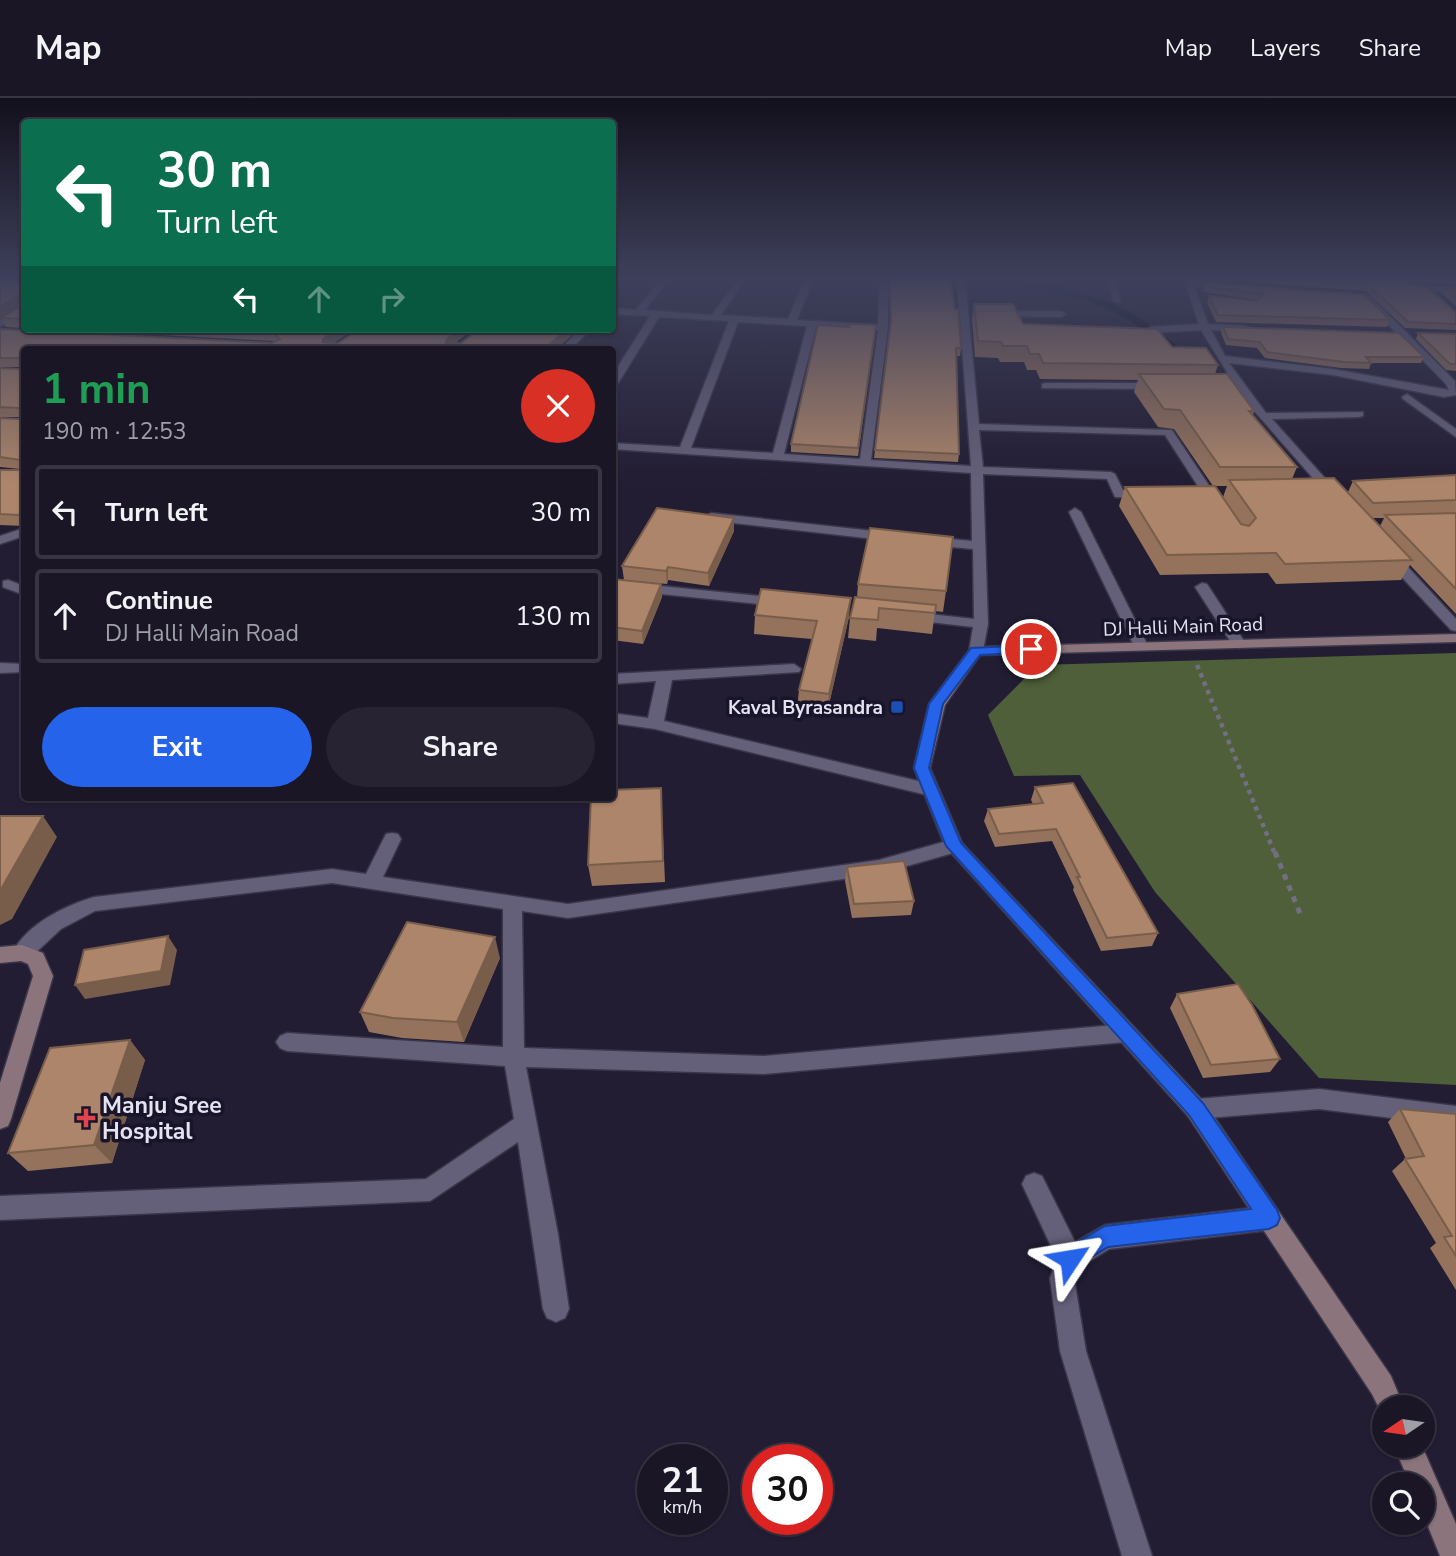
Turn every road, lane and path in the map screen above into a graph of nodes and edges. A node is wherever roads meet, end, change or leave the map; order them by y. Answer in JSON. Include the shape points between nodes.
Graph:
{"nodes":[{"id":1,"x":636,"y":347,"type":"edge"},
{"id":2,"x":724,"y":347,"type":"edge"},
{"id":3,"x":806,"y":347,"type":"edge"},
{"id":4,"x":880,"y":347,"type":"edge"},
{"id":5,"x":971,"y":347,"type":"edge"},
{"id":6,"x":1216,"y":347,"type":"edge"},
{"id":7,"x":1411,"y":347,"type":"edge"},
{"id":8,"x":1224,"y":362,"type":"junction"},
{"id":9,"x":616,"y":379,"type":"edge"},
{"id":10,"x":1046,"y":386,"type":"edge"},
{"id":11,"x":1176,"y":386,"type":"edge"},
{"id":12,"x":1407,"y":397,"type":"dead end"},
{"id":13,"x":1359,"y":414,"type":"dead end"},
{"id":14,"x":1265,"y":416,"type":"junction"},
{"id":15,"x":972,"y":427,"type":"junction"},
{"id":16,"x":1456,"y":435,"type":"edge"},
{"id":17,"x":616,"y":446,"type":"edge"},
{"id":18,"x":684,"y":451,"type":"junction"},
{"id":19,"x":778,"y":457,"type":"junction"},
{"id":20,"x":864,"y":463,"type":"junction"},
{"id":21,"x":976,"y":470,"type":"junction"},
{"id":22,"x":1344,"y":490,"type":"edge"},
{"id":23,"x":1330,"y":491,"type":"junction"},
{"id":24,"x":1317,"y":492,"type":"edge"},
{"id":25,"x":1157,"y":494,"type":"edge"},
{"id":26,"x":1201,"y":494,"type":"junction"},
{"id":27,"x":1221,"y":494,"type":"edge"},
{"id":28,"x":1346,"y":508,"type":"edge"},
{"id":29,"x":1075,"y":512,"type":"dead end"},
{"id":30,"x":696,"y":515,"type":"edge"},
{"id":31,"x":1224,"y":517,"type":"edge"},
{"id":32,"x":21,"y":534,"type":"edge"},
{"id":33,"x":0,"y":540,"type":"edge"},
{"id":34,"x":1380,"y":545,"type":"edge"},
{"id":35,"x":979,"y":546,"type":"junction"},
{"id":36,"x":8,"y":584,"type":"dead end"},
{"id":37,"x":616,"y":584,"type":"edge"},
{"id":38,"x":1202,"y":587,"type":"dead end"},
{"id":39,"x":21,"y":589,"type":"edge"},
{"id":40,"x":790,"y":603,"type":"edge"},
{"id":41,"x":899,"y":615,"type":"edge"},
{"id":42,"x":981,"y":624,"type":"junction"},
{"id":43,"x":1456,"y":627,"type":"edge"},
{"id":44,"x":1456,"y":638,"type":"edge"},
{"id":45,"x":1239,"y":644,"type":"junction"},
{"id":46,"x":1189,"y":645,"type":"junction"},
{"id":47,"x":1141,"y":646,"type":"junction"},
{"id":48,"x":976,"y":651,"type":"junction"},
{"id":49,"x":0,"y":668,"type":"edge"},
{"id":50,"x":21,"y":668,"type":"edge"},
{"id":51,"x":794,"y":669,"type":"dead end"},
{"id":52,"x":665,"y":676,"type":"junction"},
{"id":53,"x":616,"y":679,"type":"edge"},
{"id":54,"x":616,"y":719,"type":"edge"},
{"id":55,"x":655,"y":724,"type":"junction"},
{"id":56,"x":931,"y":790,"type":"junction"},
{"id":57,"x":392,"y":839,"type":"dead end"},
{"id":58,"x":954,"y":846,"type":"junction"},
{"id":59,"x":372,"y":881,"type":"junction"},
{"id":60,"x":512,"y":903,"type":"junction"},
{"id":61,"x":1301,"y":916,"type":"dead end"},
{"id":62,"x":22,"y":953,"type":"junction"},
{"id":63,"x":0,"y":955,"type":"edge"},
{"id":64,"x":1126,"y":1033,"type":"junction"},
{"id":65,"x":287,"y":1042,"type":"dead end"},
{"id":66,"x":514,"y":1057,"type":"junction"},
{"id":67,"x":1196,"y":1109,"type":"junction"},
{"id":68,"x":1456,"y":1116,"type":"edge"},
{"id":69,"x":0,"y":1119,"type":"edge"},
{"id":70,"x":526,"y":1124,"type":"junction"},
{"id":71,"x":1034,"y":1184,"type":"dead end"},
{"id":72,"x":0,"y":1208,"type":"edge"},
{"id":73,"x":1269,"y":1218,"type":"junction"},
{"id":74,"x":1070,"y":1259,"type":"junction"},
{"id":75,"x":556,"y":1308,"type":"dead end"},
{"id":76,"x":1386,"y":1395,"type":"edge"},
{"id":77,"x":1413,"y":1458,"type":"edge"},
{"id":78,"x":1137,"y":1556,"type":"edge"},
{"id":79,"x":1455,"y":1556,"type":"edge"}],
"edges":[{"from":1,"to":9,"type":"street"},
{"from":2,"to":18,"type":"street"},
{"from":3,"to":19,"type":"street"},
{"from":4,"to":20,"type":"street"},
{"from":5,"to":15,"type":"street"},
{"from":6,"to":8,"type":"street"},
{"from":7,"to":8,"type":"street","via":[[1455,392],[1444,394],[1333,372]]},
{"from":8,"to":14,"type":"street","via":[[1235,386]]},
{"from":10,"to":11,"type":"street"},
{"from":12,"to":16,"type":"street"},
{"from":13,"to":14,"type":"street"},
{"from":14,"to":23,"type":"street"},
{"from":15,"to":21,"type":"street"},
{"from":15,"to":26,"type":"street","via":[[1168,432]]},
{"from":17,"to":18,"type":"street"},
{"from":18,"to":19,"type":"street"},
{"from":19,"to":20,"type":"street"},
{"from":20,"to":21,"type":"street"},
{"from":21,"to":25,"type":"street","via":[[1111,475],[1119,495]]},
{"from":21,"to":35,"type":"street"},
{"from":22,"to":23,"type":"street"},
{"from":23,"to":24,"type":"street"},
{"from":23,"to":28,"type":"street"},
{"from":26,"to":27,"type":"street"},
{"from":26,"to":31,"type":"street"},
{"from":29,"to":47,"type":"street"},
{"from":30,"to":35,"type":"street"},
{"from":32,"to":33,"type":"street"},
{"from":34,"to":43,"type":"street"},
{"from":35,"to":42,"type":"street"},
{"from":36,"to":39,"type":"street"},
{"from":37,"to":40,"type":"street"},
{"from":38,"to":45,"type":"street"},
{"from":41,"to":42,"type":"street"},
{"from":42,"to":48,"type":"street"},
{"from":44,"to":45,"type":"street","name":"DJ Halli Main Road"},
{"from":45,"to":46,"type":"street","name":"DJ Halli Main Road"},
{"from":46,"to":47,"type":"street","name":"DJ Halli Main Road"},
{"from":46,"to":61,"type":"path"},
{"from":47,"to":48,"type":"street","name":"DJ Halli Main Road"},
{"from":48,"to":56,"type":"street","via":[[936,704],[922,768]]},
{"from":49,"to":50,"type":"street"},
{"from":51,"to":52,"type":"street"},
{"from":52,"to":53,"type":"street"},
{"from":52,"to":55,"type":"street"},
{"from":54,"to":55,"type":"street"},
{"from":55,"to":56,"type":"street"},
{"from":56,"to":58,"type":"street"},
{"from":57,"to":59,"type":"street"},
{"from":58,"to":60,"type":"street","via":[[879,867],[568,911]]},
{"from":58,"to":64,"type":"street"},
{"from":59,"to":60,"type":"street"},
{"from":59,"to":62,"type":"street","via":[[332,876],[94,904],[54,923]]},
{"from":60,"to":66,"type":"street"},
{"from":62,"to":63,"type":"street"},
{"from":62,"to":69,"type":"street","via":[[36,959],[43,976]]},
{"from":64,"to":66,"type":"street","via":[[764,1065]]},
{"from":64,"to":67,"type":"street"},
{"from":65,"to":66,"type":"street"},
{"from":66,"to":70,"type":"street"},
{"from":67,"to":68,"type":"street","via":[[1319,1099]]},
{"from":67,"to":73,"type":"street"},
{"from":70,"to":72,"type":"street","via":[[430,1190]]},
{"from":70,"to":75,"type":"street"},
{"from":71,"to":74,"type":"street"},
{"from":73,"to":74,"type":"street","via":[[1105,1237]]},
{"from":73,"to":76,"type":"street"},
{"from":74,"to":78,"type":"street","via":[[1062,1278],[1073,1351]]},
{"from":77,"to":79,"type":"street"}]}
